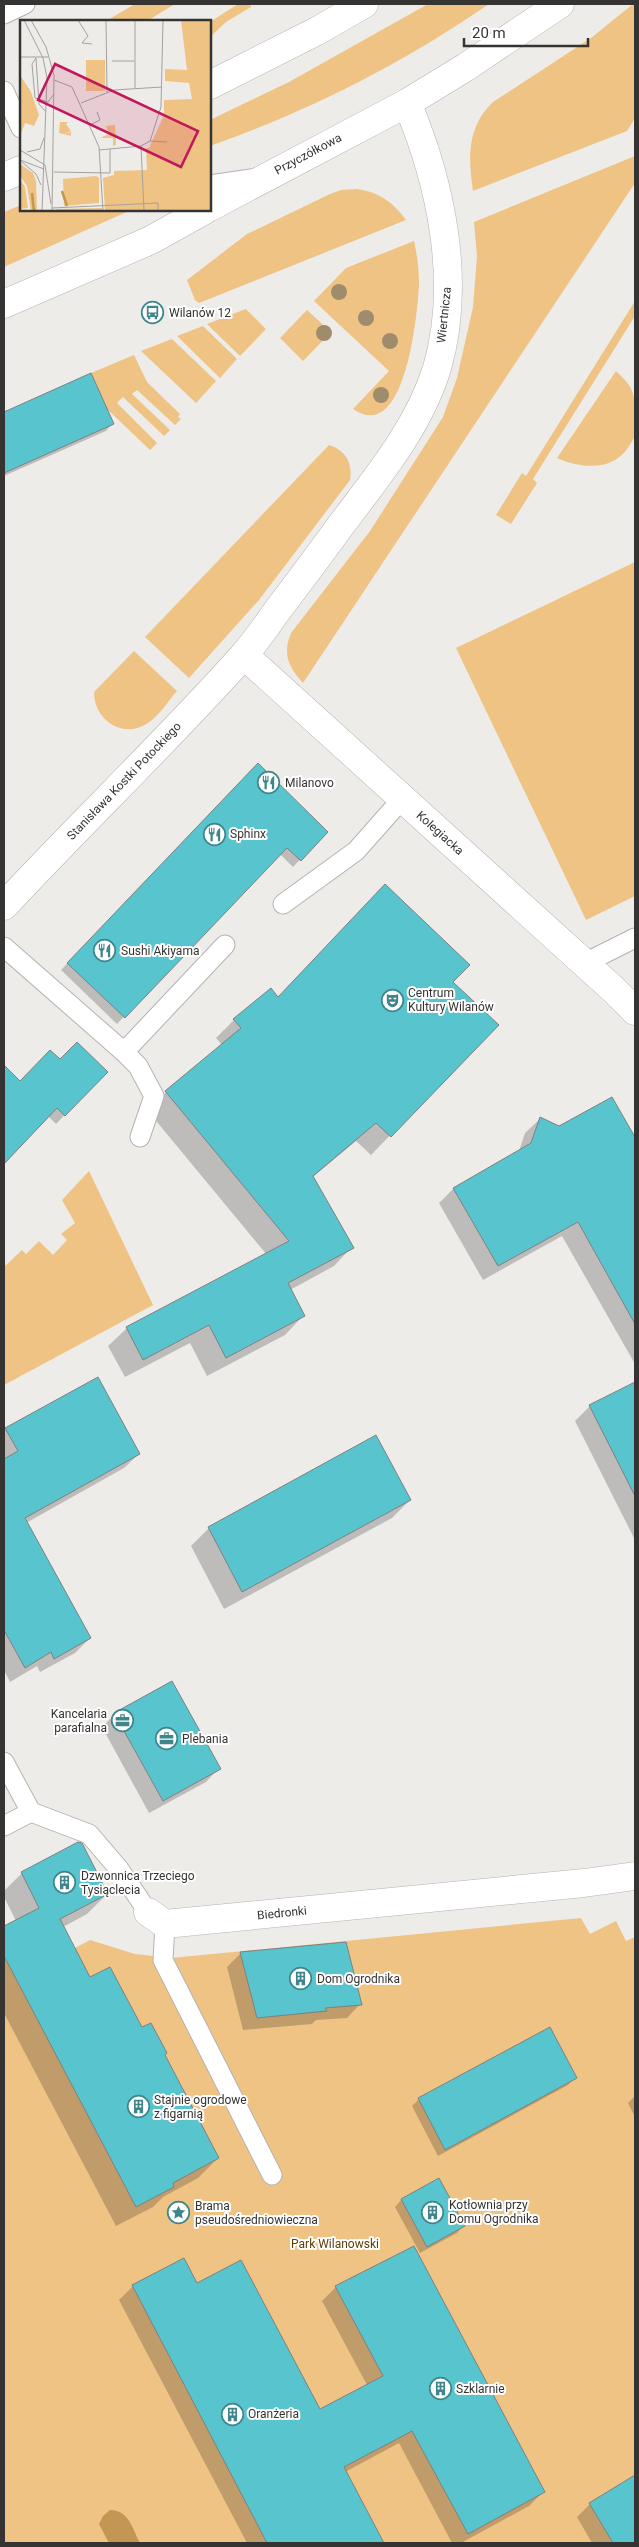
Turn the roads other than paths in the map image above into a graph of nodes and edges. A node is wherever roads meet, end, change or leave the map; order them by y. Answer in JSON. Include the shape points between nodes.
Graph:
{"nodes":[{"id":1,"x":25,"y":4,"type":"edge"},
{"id":2,"x":364,"y":4,"type":"edge"},
{"id":3,"x":560,"y":4,"type":"edge"},
{"id":4,"x":4,"y":14,"type":"edge"},
{"id":5,"x":211,"y":84,"type":"edge"},
{"id":6,"x":4,"y":91,"type":"edge"},
{"id":7,"x":406,"y":103,"type":"junction"},
{"id":8,"x":20,"y":126,"type":"edge"},
{"id":9,"x":20,"y":170,"type":"edge"},
{"id":10,"x":267,"y":176,"type":"junction"},
{"id":11,"x":4,"y":178,"type":"edge"},
{"id":12,"x":211,"y":186,"type":"edge"},
{"id":13,"x":211,"y":206,"type":"edge"},
{"id":14,"x":203,"y":211,"type":"edge"},
{"id":15,"x":4,"y":304,"type":"edge"},
{"id":16,"x":244,"y":655,"type":"junction"},
{"id":17,"x":402,"y":799,"type":"junction"},
{"id":18,"x":283,"y":904,"type":"dead end"},
{"id":19,"x":4,"y":906,"type":"edge"},
{"id":20,"x":635,"y":938,"type":"edge"},
{"id":21,"x":225,"y":945,"type":"dead end"},
{"id":22,"x":4,"y":947,"type":"edge"},
{"id":23,"x":585,"y":963,"type":"junction"},
{"id":24,"x":635,"y":1011,"type":"edge"},
{"id":25,"x":124,"y":1052,"type":"junction"},
{"id":26,"x":140,"y":1137,"type":"dead end"},
{"id":27,"x":4,"y":1762,"type":"edge"},
{"id":28,"x":30,"y":1812,"type":"junction"},
{"id":29,"x":4,"y":1826,"type":"edge"},
{"id":30,"x":635,"y":1876,"type":"edge"},
{"id":31,"x":156,"y":1918,"type":"junction"},
{"id":32,"x":272,"y":2175,"type":"dead end"}],
"edges":[{"from":1,"to":4,"type":"lane"},
{"from":2,"to":5,"type":"street"},
{"from":3,"to":7,"type":"street"},
{"from":6,"to":8,"type":"lane"},
{"from":7,"to":10,"type":"street","name":"Przyczółkowa"},
{"from":7,"to":16,"type":"street","name":"Wiertnicza","via":[[433,179],[448,277],[446,318],[437,368],[417,414],[383,469]]},
{"from":9,"to":11,"type":"street"},
{"from":10,"to":12,"type":"lane"},
{"from":10,"to":13,"type":"street","name":"Przyczółkowa"},
{"from":14,"to":15,"type":"street","via":[[150,240]]},
{"from":16,"to":17,"type":"street","name":"Kolegiacka"},
{"from":16,"to":19,"type":"street","name":"Stanisława Kostki Potockiego"},
{"from":17,"to":18,"type":"lane","via":[[356,852]]},
{"from":17,"to":23,"type":"street","name":"Kolegiacka"},
{"from":20,"to":23,"type":"lane"},
{"from":21,"to":25,"type":"lane"},
{"from":22,"to":25,"type":"lane"},
{"from":23,"to":24,"type":"street","name":"Kolegiacka"},
{"from":25,"to":26,"type":"lane","via":[[138,1066],[154,1096]]},
{"from":27,"to":28,"type":"lane"},
{"from":28,"to":29,"type":"lane"},
{"from":28,"to":31,"type":"lane","via":[[89,1834]]},
{"from":30,"to":31,"type":"street","name":"Biedronki","via":[[565,1885]]},
{"from":31,"to":32,"type":"lane","via":[[163,1960]]}]}
